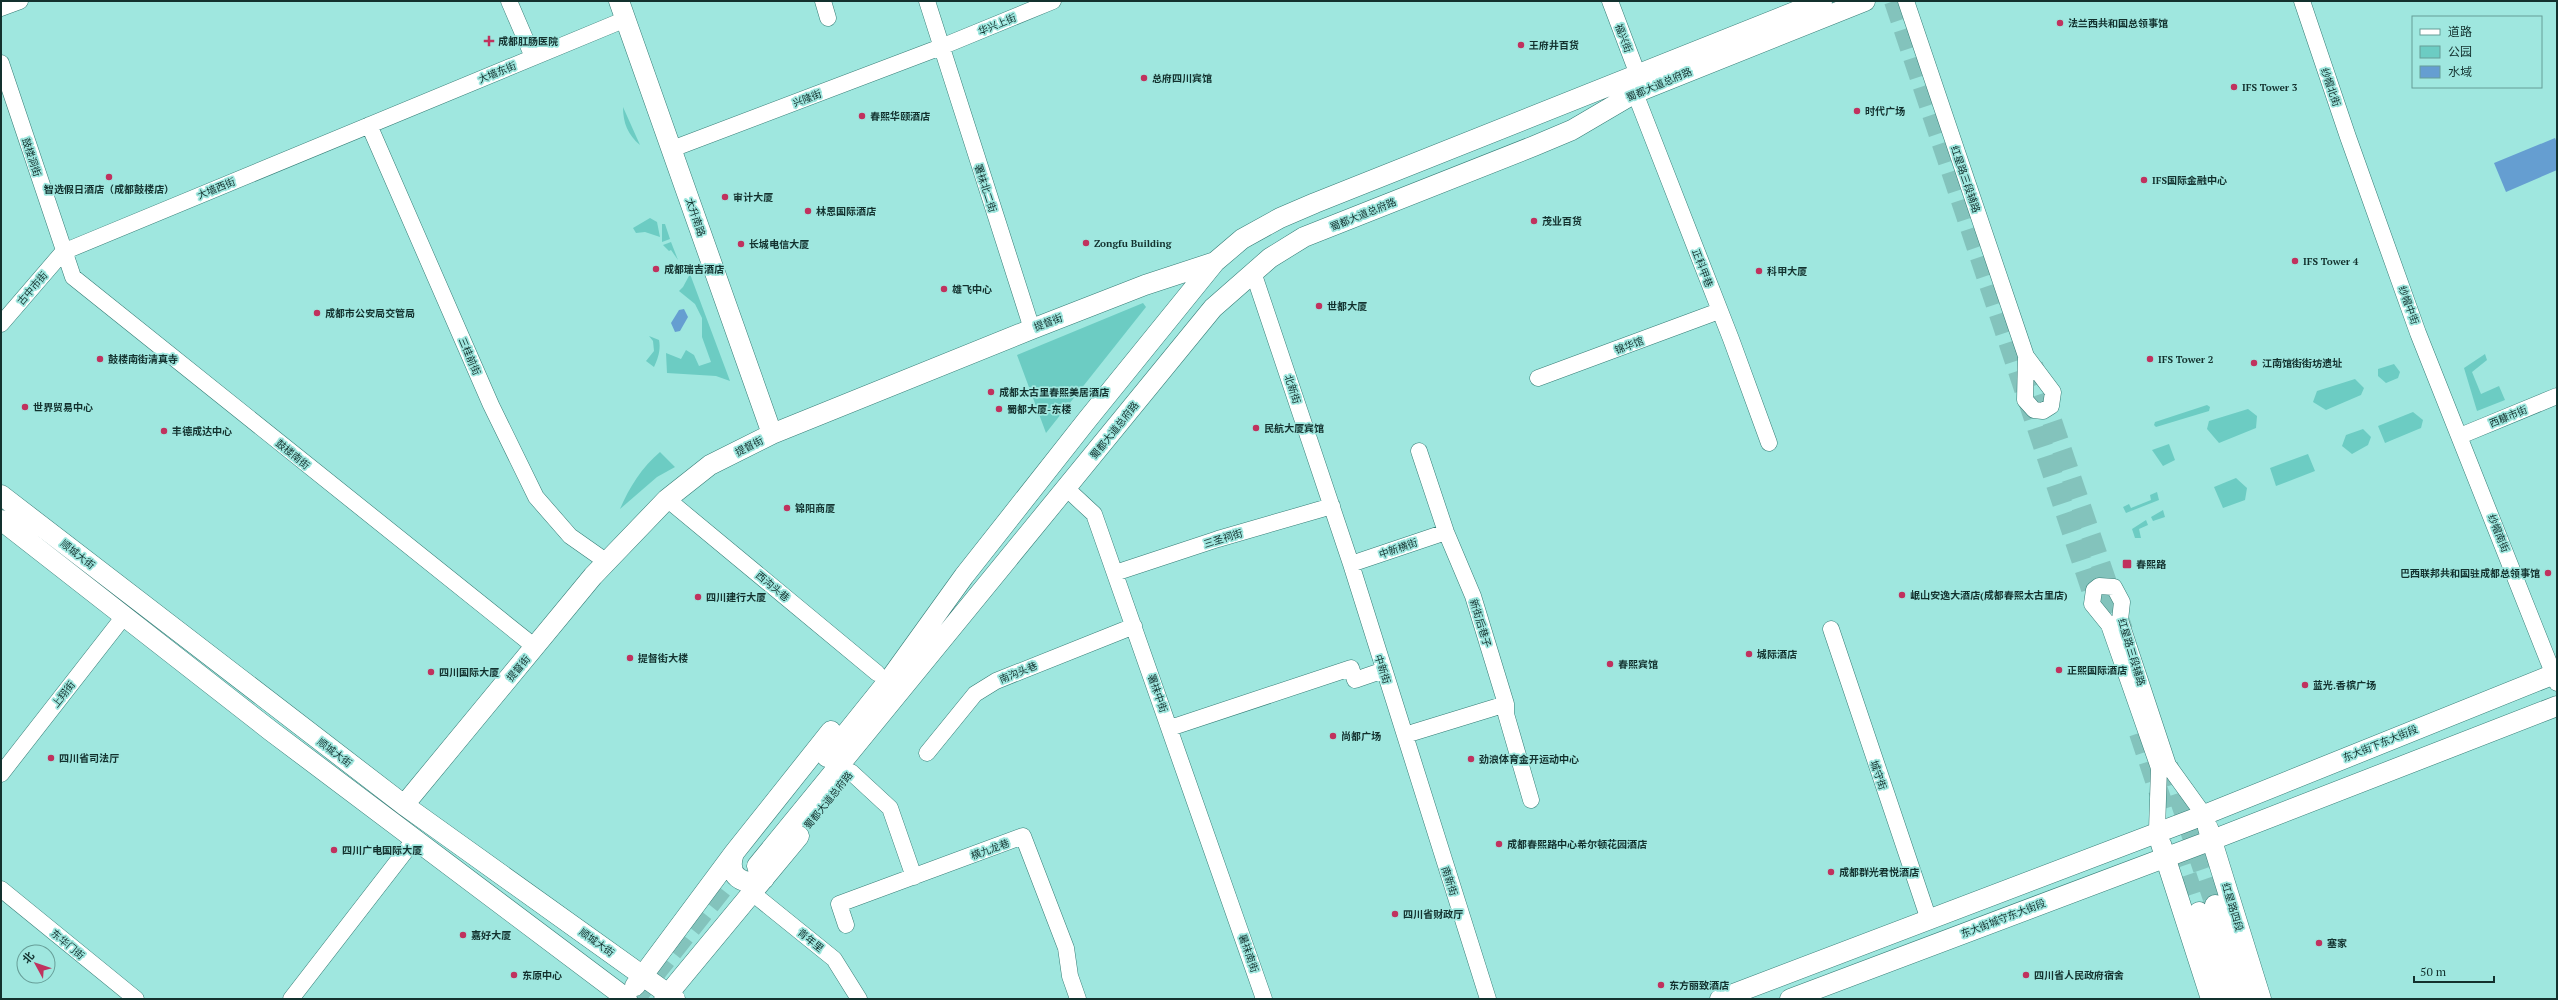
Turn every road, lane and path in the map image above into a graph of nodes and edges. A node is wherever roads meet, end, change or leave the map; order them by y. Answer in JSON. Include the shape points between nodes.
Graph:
{"nodes":[{"id":1,"x":20,"y":1,"type":"edge"},
{"id":2,"x":509,"y":1,"type":"edge"},
{"id":3,"x":823,"y":1,"type":"edge"},
{"id":4,"x":927,"y":1,"type":"edge"},
{"id":5,"x":1053,"y":1,"type":"edge"},
{"id":6,"x":1610,"y":1,"type":"edge"},
{"id":7,"x":1822,"y":1,"type":"edge"},
{"id":8,"x":1865,"y":1,"type":"edge"},
{"id":9,"x":1906,"y":1,"type":"edge"},
{"id":10,"x":2302,"y":1,"type":"edge"},
{"id":11,"x":625,"y":7,"type":"edge"},
{"id":12,"x":1,"y":8,"type":"edge"},
{"id":13,"x":828,"y":18,"type":"dead end"},
{"id":14,"x":941,"y":47,"type":"junction"},
{"id":15,"x":533,"y":57,"type":"junction"},
{"id":16,"x":1,"y":63,"type":"edge"},
{"id":17,"x":1636,"y":84,"type":"junction"},
{"id":18,"x":369,"y":125,"type":"junction"},
{"id":19,"x":672,"y":149,"type":"junction"},
{"id":20,"x":2361,"y":173,"type":"joint"},
{"id":21,"x":63,"y":252,"type":"junction"},
{"id":22,"x":1215,"y":262,"type":"junction"},
{"id":23,"x":1253,"y":272,"type":"junction"},
{"id":24,"x":1719,"y":311,"type":"junction"},
{"id":25,"x":1,"y":324,"type":"edge"},
{"id":26,"x":1032,"y":329,"type":"junction"},
{"id":27,"x":2026,"y":356,"type":"tunnel mouth"},
{"id":28,"x":1538,"y":378,"type":"dead end"},
{"id":29,"x":2557,"y":396,"type":"edge"},
{"id":30,"x":772,"y":434,"type":"junction"},
{"id":31,"x":2460,"y":436,"type":"junction"},
{"id":32,"x":1769,"y":443,"type":"dead end"},
{"id":33,"x":1420,"y":451,"type":"dead end"},
{"id":34,"x":1066,"y":488,"type":"junction"},
{"id":35,"x":1,"y":495,"type":"edge"},
{"id":36,"x":667,"y":499,"type":"junction"},
{"id":37,"x":1332,"y":506,"type":"junction"},
{"id":38,"x":1,"y":520,"type":"edge"},
{"id":39,"x":1446,"y":532,"type":"junction"},
{"id":40,"x":607,"y":562,"type":"junction"},
{"id":41,"x":1351,"y":564,"type":"junction"},
{"id":42,"x":1115,"y":573,"type":"junction"},
{"id":43,"x":964,"y":576,"type":"junction"},
{"id":44,"x":981,"y":593,"type":"junction"},
{"id":45,"x":125,"y":615,"type":"junction"},
{"id":46,"x":1134,"y":626,"type":"junction"},
{"id":47,"x":1831,"y":629,"type":"dead end"},
{"id":48,"x":535,"y":647,"type":"junction"},
{"id":49,"x":1384,"y":670,"type":"junction"},
{"id":50,"x":877,"y":673,"type":"junction"},
{"id":51,"x":2556,"y":677,"type":"edge"},
{"id":52,"x":1506,"y":704,"type":"junction"},
{"id":53,"x":2557,"y":706,"type":"edge"},
{"id":54,"x":1170,"y":728,"type":"junction"},
{"id":55,"x":1405,"y":736,"type":"junction"},
{"id":56,"x":927,"y":753,"type":"dead end"},
{"id":57,"x":850,"y":772,"type":"junction"},
{"id":58,"x":1,"y":774,"type":"edge"},
{"id":59,"x":1531,"y":800,"type":"dead end"},
{"id":60,"x":404,"y":805,"type":"junction"},
{"id":61,"x":2204,"y":815,"type":"junction"},
{"id":62,"x":2157,"y":830,"type":"junction"},
{"id":63,"x":1435,"y":831,"type":"joint"},
{"id":64,"x":414,"y":840,"type":"junction"},
{"id":65,"x":2212,"y":840,"type":"junction"},
{"id":66,"x":2164,"y":856,"type":"junction"},
{"id":67,"x":751,"y":869,"type":"junction"},
{"id":68,"x":914,"y":877,"type":"junction"},
{"id":69,"x":1,"y":888,"type":"edge"},
{"id":70,"x":1233,"y":908,"type":"joint"},
{"id":71,"x":1929,"y":920,"type":"junction"},
{"id":72,"x":846,"y":925,"type":"dead end"},
{"id":73,"x":643,"y":975,"type":"junction"},
{"id":74,"x":669,"y":997,"type":"edge"},
{"id":75,"x":1793,"y":998,"type":"edge"},
{"id":76,"x":136,"y":999,"type":"edge"},
{"id":77,"x":291,"y":999,"type":"edge"},
{"id":78,"x":626,"y":999,"type":"edge"},
{"id":79,"x":859,"y":999,"type":"edge"},
{"id":80,"x":1078,"y":999,"type":"edge"},
{"id":81,"x":1264,"y":999,"type":"edge"},
{"id":82,"x":1488,"y":999,"type":"edge"},
{"id":83,"x":1720,"y":999,"type":"edge"},
{"id":84,"x":2211,"y":999,"type":"edge"},
{"id":85,"x":2226,"y":999,"type":"edge"},
{"id":86,"x":2246,"y":999,"type":"edge"},
{"id":87,"x":2261,"y":999,"type":"edge"}],
"edges":[{"from":1,"to":12,"type":"street"},
{"from":2,"to":15,"type":"street"},
{"from":3,"to":13,"type":"street"},
{"from":4,"to":14,"type":"street","name":"署袜北二街"},
{"from":5,"to":14,"type":"street","name":"华兴上街"},
{"from":6,"to":17,"type":"street","name":"福兴街"},
{"from":7,"to":17,"type":"main road","name":"蜀都大道总府路"},
{"from":8,"to":17,"type":"main road","name":"蜀都大道总府路"},
{"from":9,"to":27,"type":"street","name":"红星路三段辅路"},
{"from":10,"to":20,"type":"street","name":"纱帽北街"},
{"from":11,"to":15,"type":"street","name":"大墙东街"},
{"from":11,"to":19,"type":"main road","name":"太升南路"},
{"from":14,"to":19,"type":"street","name":"兴隆街"},
{"from":14,"to":26,"type":"street","name":"署袜北二街"},
{"from":15,"to":18,"type":"street","name":"大墙东街"},
{"from":16,"to":21,"type":"street","name":"鼓楼洞街"},
{"from":17,"to":22,"type":"main road","name":"蜀都大道总府路","via":[[1280,218],[1242,239]]},
{"from":17,"to":23,"type":"main road","name":"蜀都大道总府路","via":[[1572,130],[1304,237]]},
{"from":17,"to":24,"type":"street","name":"正科甲巷"},
{"from":18,"to":21,"type":"street","name":"大墙西街"},
{"from":18,"to":40,"type":"street","name":"三桂前街","via":[[491,405],[536,497],[570,536]]},
{"from":19,"to":30,"type":"main road","name":"太升南路"},
{"from":20,"to":31,"type":"street","name":"纱帽中街","via":[[2418,333]]},
{"from":21,"to":25,"type":"street","name":"古中市街"},
{"from":21,"to":48,"type":"street","name":"鼓楼南街","via":[[73,277]]},
{"from":22,"to":26,"type":"main road","name":"提督街","via":[[1145,285]]},
{"from":22,"to":43,"type":"main road","name":"蜀都大道总府路"},
{"from":23,"to":34,"type":"main road","name":"蜀都大道总府路","via":[[1212,308]]},
{"from":23,"to":37,"type":"street","name":"北新街"},
{"from":24,"to":28,"type":"street","name":"锦华馆"},
{"from":24,"to":32,"type":"street","name":"正科甲巷"},
{"from":26,"to":30,"type":"main road","name":"提督街"},
{"from":29,"to":31,"type":"street","name":"西糠市街"},
{"from":30,"to":36,"type":"main road","name":"提督街","via":[[710,465]]},
{"from":31,"to":51,"type":"street","name":"纱帽南街"},
{"from":33,"to":39,"type":"street","name":"新街后巷子"},
{"from":34,"to":42,"type":"street","name":"署袜中街","via":[[1094,514]]},
{"from":34,"to":44,"type":"main road","name":"蜀都大道总府路"},
{"from":35,"to":60,"type":"main road","name":"顺城大街"},
{"from":36,"to":40,"type":"main road","name":"提督街"},
{"from":36,"to":50,"type":"street","name":"西沟头巷"},
{"from":37,"to":41,"type":"street","name":"中新街"},
{"from":37,"to":42,"type":"street","name":"三圣祠街","via":[[1218,539]]},
{"from":38,"to":45,"type":"main road","name":"顺城大街"},
{"from":39,"to":41,"type":"street","name":"中新横街"},
{"from":39,"to":52,"type":"street","name":"新街后巷子","via":[[1473,596]]},
{"from":40,"to":48,"type":"main road","name":"提督街"},
{"from":41,"to":49,"type":"street","name":"中新街"},
{"from":42,"to":46,"type":"street","name":"署袜中街"},
{"from":43,"to":50,"type":"main road","name":"蜀都大道总府路"},
{"from":43,"to":67,"type":"main road","name":"蜀都大道总府路"},
{"from":44,"to":57,"type":"main road","name":"蜀都大道总府路","via":[[912,693]]},
{"from":44,"to":67,"type":"main road","name":"蜀都大道总府路"},
{"from":45,"to":58,"type":"street","name":"上翔街"},
{"from":45,"to":64,"type":"main road","name":"顺城大街"},
{"from":46,"to":54,"type":"street","name":"署袜中街"},
{"from":46,"to":56,"type":"street","name":"南沟头巷","via":[[996,681],[975,694]]},
{"from":47,"to":71,"type":"street","name":"城守街"},
{"from":48,"to":60,"type":"main road","name":"提督街"},
{"from":49,"to":54,"type":"street","via":[[1355,680],[1351,668]]},
{"from":49,"to":55,"type":"street","name":"中新街"},
{"from":50,"to":67,"type":"main road","name":"蜀都大道总府路"},
{"from":51,"to":61,"type":"main road","name":"东大街下东大街段"},
{"from":52,"to":55,"type":"street"},
{"from":52,"to":59,"type":"street","name":"新街后巷子","via":[[1506,714]]},
{"from":53,"to":65,"type":"main road"},
{"from":54,"to":70,"type":"street","name":"署袜中街"},
{"from":55,"to":63,"type":"street","name":"中新街"},
{"from":57,"to":67,"type":"main road","name":"蜀都大道总府路"},
{"from":57,"to":68,"type":"street","via":[[890,808]]},
{"from":60,"to":73,"type":"main road","name":"顺城大街"},
{"from":61,"to":62,"type":"main road"},
{"from":61,"to":62,"type":"street","name":"红星路三段辅路","via":[[2168,765],[2120,620],[2120,596],[2114,587],[2102,585],[2094,590],[2092,604],[2110,625],[2159,768]]},
{"from":61,"to":65,"type":"main road","name":"红星路四段"},
{"from":62,"to":66,"type":"main road"},
{"from":62,"to":71,"type":"main road"},
{"from":63,"to":82,"type":"street","name":"南新街"},
{"from":64,"to":77,"type":"street"},
{"from":64,"to":78,"type":"main road","name":"顺城大街"},
{"from":65,"to":66,"type":"main road","name":"东大街城守东大街段"},
{"from":65,"to":87,"type":"main road","name":"红星路四段"},
{"from":66,"to":75,"type":"main road","name":"东大街城守东大街段"},
{"from":66,"to":84,"type":"main road"},
{"from":67,"to":73,"type":"main road","name":"蜀都大道总府路"},
{"from":67,"to":74,"type":"main road","name":"蜀都大道总府路"},
{"from":67,"to":79,"type":"street","name":"青年里","via":[[834,958]]},
{"from":68,"to":72,"type":"street","name":"横九龙巷","via":[[839,904]]},
{"from":68,"to":80,"type":"street","name":"横九龙巷","via":[[1023,836],[1066,948],[1070,976]]},
{"from":69,"to":76,"type":"street","name":"东华门街"},
{"from":70,"to":81,"type":"street","name":"暑袜南街"},
{"from":71,"to":83,"type":"main road"},
{"from":73,"to":74,"type":"main road","name":"顺城大街"},
{"from":73,"to":78,"type":"main road","name":"蜀都大道总府路"},
{"from":85,"to":86,"type":"main road","via":[[2207,909]]}]}
